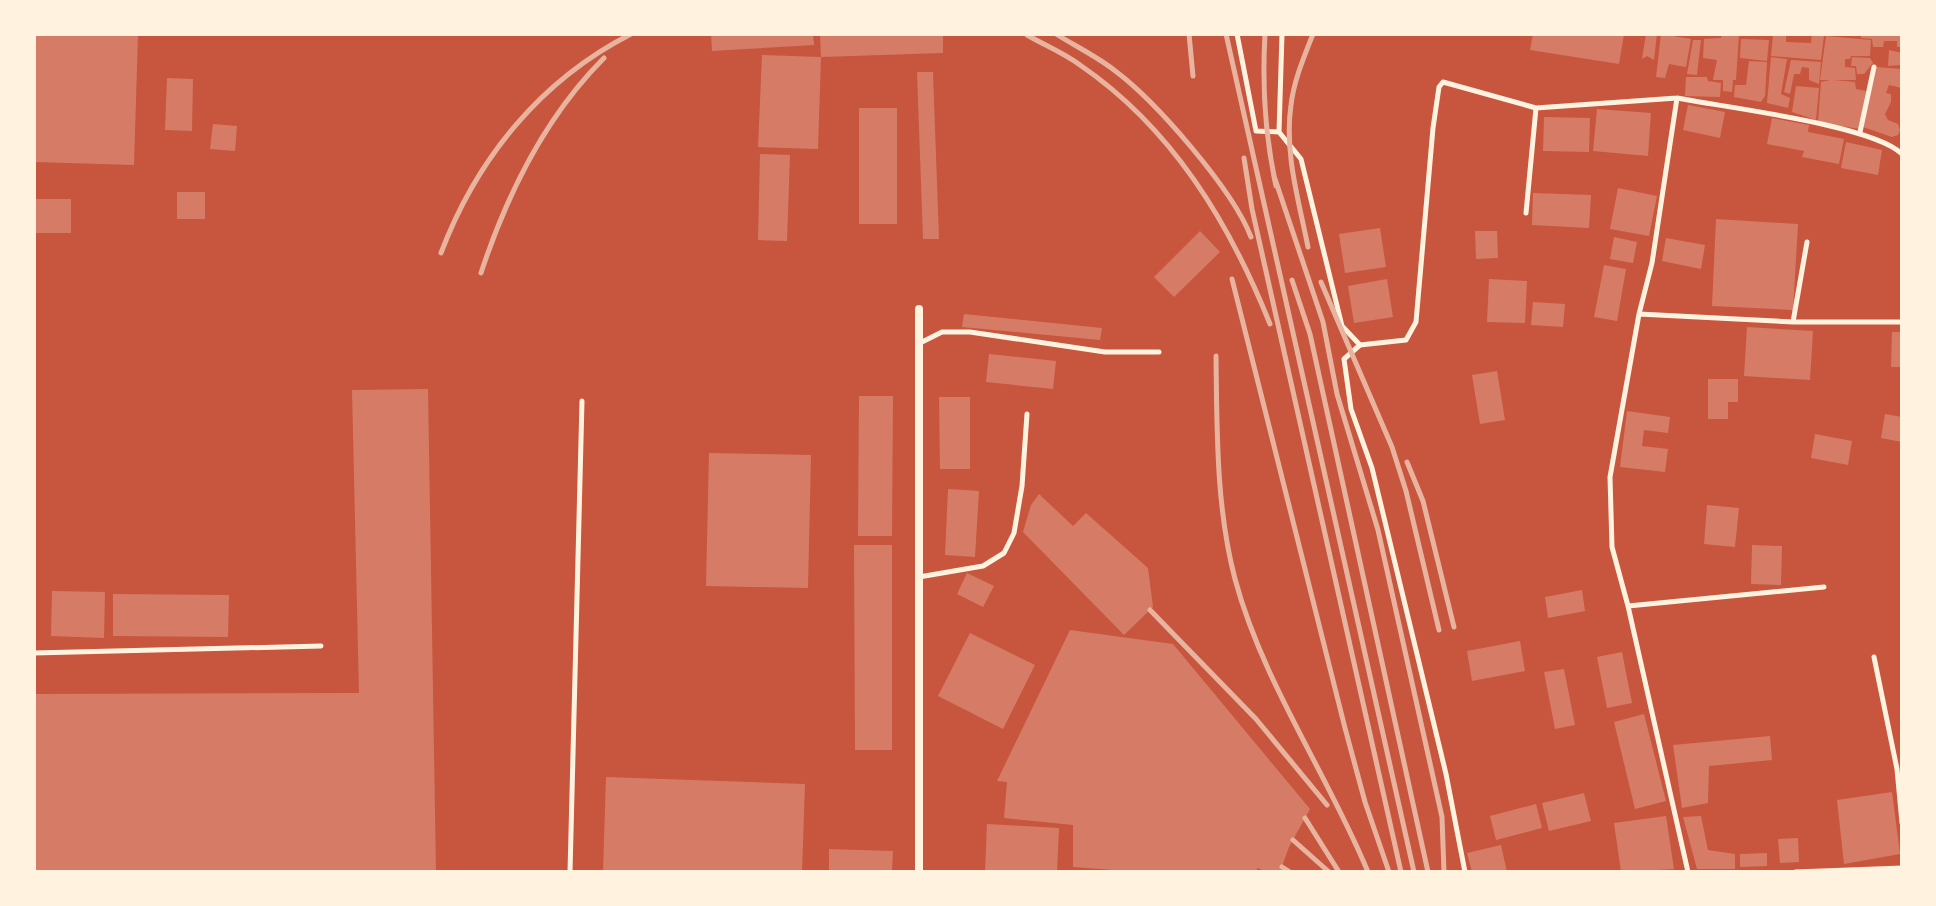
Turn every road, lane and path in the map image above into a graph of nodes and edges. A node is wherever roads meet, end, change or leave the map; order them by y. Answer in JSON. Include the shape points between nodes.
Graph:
{"nodes":[{"id":1,"x":1237,"y":34,"type":"edge"},
{"id":2,"x":1282,"y":34,"type":"edge"},
{"id":3,"x":1874,"y":67,"type":"dead end"},
{"id":4,"x":1677,"y":98,"type":"junction"},
{"id":5,"x":1536,"y":108,"type":"junction"},
{"id":6,"x":1279,"y":132,"type":"junction"},
{"id":7,"x":1860,"y":132,"type":"junction"},
{"id":8,"x":1902,"y":154,"type":"edge"},
{"id":9,"x":1526,"y":213,"type":"dead end"},
{"id":10,"x":1807,"y":242,"type":"dead end"},
{"id":11,"x":919,"y":309,"type":"dead end"},
{"id":12,"x":1639,"y":314,"type":"junction"},
{"id":13,"x":1793,"y":322,"type":"junction"},
{"id":14,"x":1902,"y":322,"type":"edge"},
{"id":15,"x":919,"y":344,"type":"junction"},
{"id":16,"x":1360,"y":345,"type":"junction"},
{"id":17,"x":1159,"y":352,"type":"dead end"},
{"id":18,"x":582,"y":401,"type":"dead end"},
{"id":19,"x":1027,"y":414,"type":"dead end"},
{"id":20,"x":919,"y":577,"type":"junction"},
{"id":21,"x":1824,"y":587,"type":"dead end"},
{"id":22,"x":1628,"y":606,"type":"junction"},
{"id":23,"x":321,"y":646,"type":"dead end"},
{"id":24,"x":34,"y":653,"type":"edge"},
{"id":25,"x":1874,"y":657,"type":"dead end"},
{"id":26,"x":1902,"y":823,"type":"edge"},
{"id":27,"x":1902,"y":868,"type":"edge"},
{"id":28,"x":570,"y":872,"type":"edge"},
{"id":29,"x":919,"y":872,"type":"edge"},
{"id":30,"x":1465,"y":872,"type":"edge"},
{"id":31,"x":1688,"y":872,"type":"edge"},
{"id":32,"x":1795,"y":872,"type":"edge"}],
"edges":[{"from":1,"to":6,"type":"lane","via":[[1256,131]]},
{"from":2,"to":6,"type":"lane"},
{"from":3,"to":7,"type":"lane"},
{"from":4,"to":5,"type":"lane"},
{"from":4,"to":7,"type":"lane"},
{"from":4,"to":12,"type":"lane"},
{"from":5,"to":9,"type":"lane"},
{"from":5,"to":16,"type":"lane","via":[[1443,82],[1439,87],[1416,322],[1406,340]]},
{"from":6,"to":16,"type":"lane","via":[[1301,159],[1342,326]]},
{"from":7,"to":8,"type":"lane"},
{"from":10,"to":13,"type":"lane"},
{"from":11,"to":15,"type":"street"},
{"from":12,"to":13,"type":"lane"},
{"from":12,"to":22,"type":"lane","via":[[1610,477],[1612,547]]},
{"from":13,"to":14,"type":"lane"},
{"from":15,"to":17,"type":"lane","via":[[942,332],[970,332],[1105,352]]},
{"from":15,"to":20,"type":"street"},
{"from":16,"to":30,"type":"lane","via":[[1344,359],[1351,409],[1376,482]]},
{"from":18,"to":28,"type":"lane"},
{"from":19,"to":20,"type":"lane","via":[[1022,486],[1014,533],[1004,553],[983,566]]},
{"from":20,"to":29,"type":"street"},
{"from":21,"to":22,"type":"lane"},
{"from":22,"to":31,"type":"lane"},
{"from":23,"to":24,"type":"lane"},
{"from":25,"to":26,"type":"lane","via":[[1897,769]]},
{"from":27,"to":32,"type":"lane"}]}
